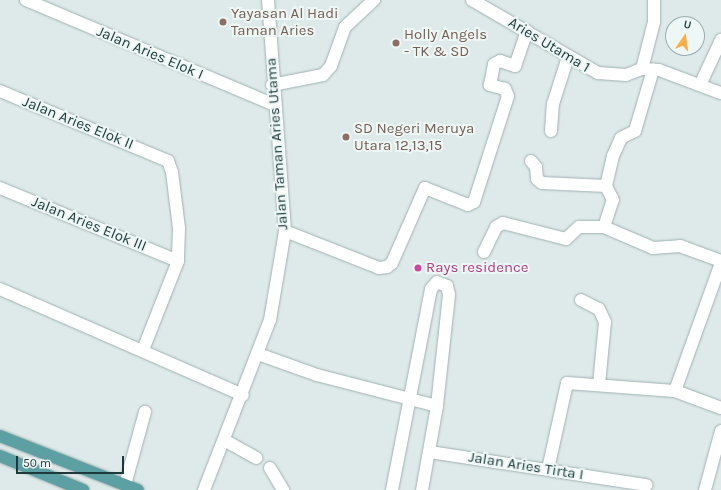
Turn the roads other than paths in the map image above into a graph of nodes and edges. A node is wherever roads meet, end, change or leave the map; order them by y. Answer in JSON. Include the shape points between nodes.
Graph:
{"nodes":[{"id":1,"x":26,"y":0,"type":"edge"},
{"id":2,"x":268,"y":0,"type":"edge"},
{"id":3,"x":374,"y":0,"type":"edge"},
{"id":4,"x":472,"y":0,"type":"edge"},
{"id":5,"x":654,"y":0,"type":"edge"},
{"id":6,"x":527,"y":31,"type":"junction"},
{"id":7,"x":721,"y":40,"type":"edge"},
{"id":8,"x":568,"y":56,"type":"junction"},
{"id":9,"x":648,"y":70,"type":"junction"},
{"id":10,"x":272,"y":85,"type":"junction"},
{"id":11,"x":700,"y":85,"type":"junction"},
{"id":12,"x":0,"y":90,"type":"edge"},
{"id":13,"x":721,"y":93,"type":"edge"},
{"id":14,"x":275,"y":105,"type":"junction"},
{"id":15,"x":551,"y":131,"type":"dead end"},
{"id":16,"x":531,"y":161,"type":"dead end"},
{"id":17,"x":606,"y":186,"type":"junction"},
{"id":18,"x":0,"y":188,"type":"edge"},
{"id":19,"x":604,"y":227,"type":"junction"},
{"id":20,"x":285,"y":231,"type":"junction"},
{"id":21,"x":484,"y":252,"type":"dead end"},
{"id":22,"x":178,"y":261,"type":"junction"},
{"id":23,"x":721,"y":262,"type":"edge"},
{"id":24,"x":0,"y":289,"type":"edge"},
{"id":25,"x":581,"y":300,"type":"dead end"},
{"id":26,"x":143,"y":350,"type":"junction"},
{"id":27,"x":258,"y":354,"type":"junction"},
{"id":28,"x":599,"y":384,"type":"junction"},
{"id":29,"x":675,"y":391,"type":"junction"},
{"id":30,"x":243,"y":395,"type":"junction"},
{"id":31,"x":411,"y":400,"type":"junction"},
{"id":32,"x":437,"y":406,"type":"junction"},
{"id":33,"x":721,"y":408,"type":"edge"},
{"id":34,"x":145,"y":412,"type":"dead end"},
{"id":35,"x":721,"y":431,"type":"edge"},
{"id":36,"x":0,"y":436,"type":"edge"},
{"id":37,"x":224,"y":440,"type":"junction"},
{"id":38,"x":430,"y":452,"type":"junction"},
{"id":39,"x":0,"y":456,"type":"edge"},
{"id":40,"x":256,"y":458,"type":"dead end"},
{"id":41,"x":270,"y":468,"type":"dead end"},
{"id":42,"x":548,"y":469,"type":"junction"},
{"id":43,"x":125,"y":485,"type":"junction"},
{"id":44,"x":646,"y":485,"type":"dead end"},
{"id":45,"x":83,"y":490,"type":"edge"},
{"id":46,"x":138,"y":490,"type":"edge"},
{"id":47,"x":204,"y":490,"type":"edge"},
{"id":48,"x":283,"y":490,"type":"edge"},
{"id":49,"x":392,"y":490,"type":"edge"},
{"id":50,"x":422,"y":490,"type":"edge"},
{"id":51,"x":705,"y":490,"type":"edge"}],
"edges":[{"from":1,"to":14,"type":"street","name":"Jalan Aries Elok I"},
{"from":2,"to":10,"type":"street","name":"Jalan Taman Aries Utama"},
{"from":3,"to":10,"type":"street","via":[[345,27],[331,66],[323,75]]},
{"from":4,"to":6,"type":"street","name":"Aries Utama 1"},
{"from":5,"to":9,"type":"street"},
{"from":6,"to":8,"type":"street","name":"Aries Utama 1"},
{"from":6,"to":20,"type":"street","via":[[515,66],[497,61],[493,70],[490,85],[505,89],[508,96],[474,202],[468,205],[425,188],[392,263],[387,267],[379,268]]},
{"from":7,"to":11,"type":"street"},
{"from":8,"to":9,"type":"street","name":"Aries Utama 1","via":[[605,75],[626,75]]},
{"from":8,"to":15,"type":"street","via":[[553,104]]},
{"from":9,"to":11,"type":"street"},
{"from":9,"to":17,"type":"street","via":[[635,130],[617,143]]},
{"from":10,"to":14,"type":"street","name":"Jalan Taman Aries Utama"},
{"from":11,"to":13,"type":"street"},
{"from":12,"to":22,"type":"street","name":"Jalan Aries Elok II","via":[[168,161],[172,172],[179,228]]},
{"from":14,"to":20,"type":"street","name":"Jalan Taman Aries Utama"},
{"from":16,"to":17,"type":"street","via":[[536,167],[536,178],[542,183]]},
{"from":17,"to":19,"type":"street","via":[[613,200]]},
{"from":18,"to":22,"type":"street","name":"Jalan Aries Elok III"},
{"from":19,"to":21,"type":"street","via":[[580,227],[566,239],[503,223],[496,227]]},
{"from":19,"to":23,"type":"street","via":[[652,248],[680,246]]},
{"from":20,"to":27,"type":"street","name":"Jalan Taman Aries Utama","via":[[275,300]]},
{"from":22,"to":26,"type":"street"},
{"from":23,"to":29,"type":"street"},
{"from":24,"to":26,"type":"street"},
{"from":25,"to":28,"type":"street","via":[[599,309],[605,322]]},
{"from":26,"to":30,"type":"street"},
{"from":27,"to":30,"type":"street","name":"Jalan Taman Aries Utama"},
{"from":27,"to":31,"type":"street"},
{"from":28,"to":29,"type":"street"},
{"from":28,"to":42,"type":"street","via":[[567,383]]},
{"from":29,"to":33,"type":"street"},
{"from":30,"to":37,"type":"street","name":"Jalan Taman Aries Utama"},
{"from":31,"to":32,"type":"street"},
{"from":31,"to":32,"type":"street","via":[[431,289],[437,282],[443,283],[450,294]]},
{"from":31,"to":49,"type":"street"},
{"from":32,"to":38,"type":"street"},
{"from":34,"to":43,"type":"street"},
{"from":35,"to":51,"type":"street"},
{"from":36,"to":43,"type":"main road"},
{"from":37,"to":40,"type":"street"},
{"from":37,"to":47,"type":"street","name":"Jalan Taman Aries Utama"},
{"from":38,"to":42,"type":"street","name":"Jalan Aries Tirta I"},
{"from":38,"to":50,"type":"street"},
{"from":39,"to":45,"type":"main road"},
{"from":41,"to":48,"type":"street"},
{"from":42,"to":44,"type":"street","name":"Jalan Aries Tirta I"},
{"from":43,"to":46,"type":"main road"}]}
